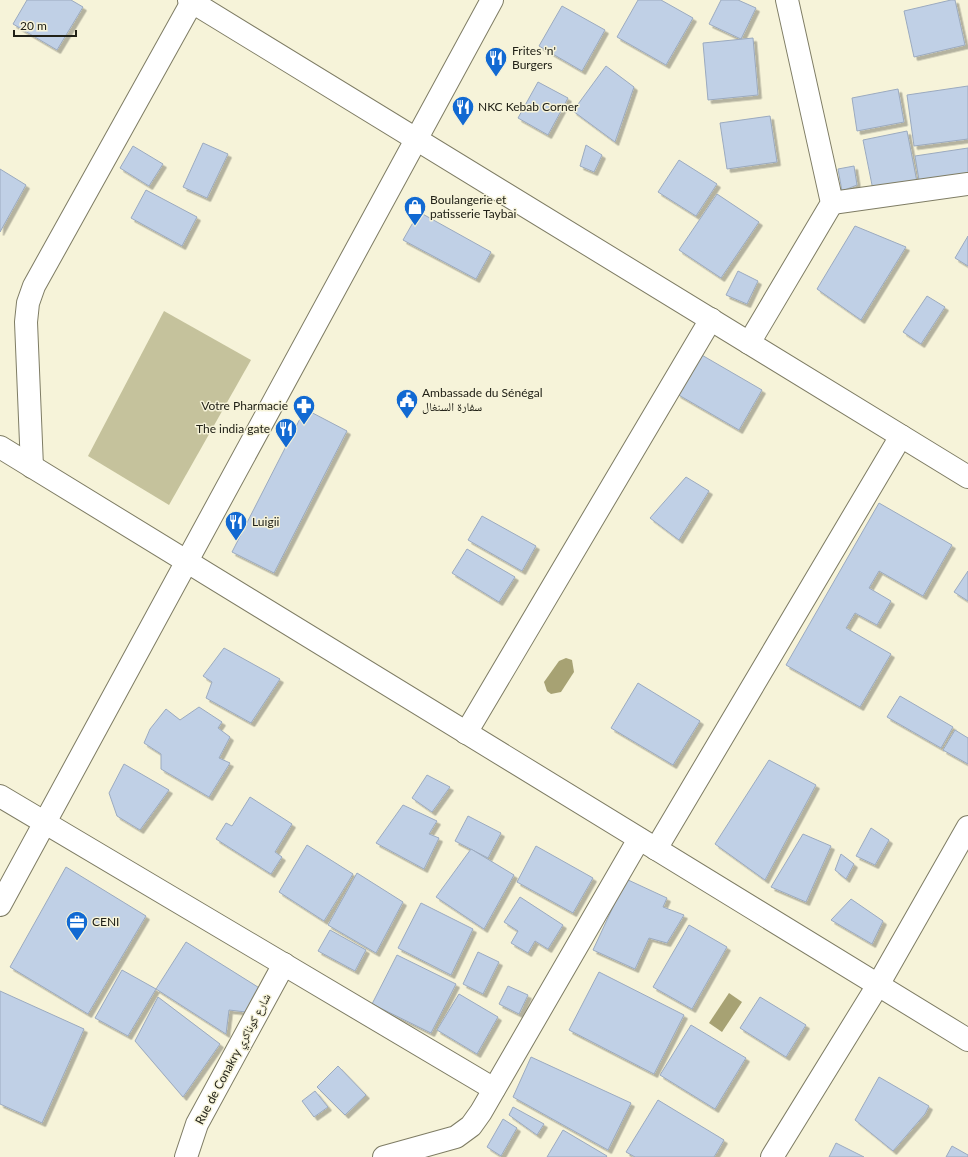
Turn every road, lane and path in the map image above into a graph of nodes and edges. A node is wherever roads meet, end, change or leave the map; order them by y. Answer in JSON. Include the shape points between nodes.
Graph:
{"nodes":[{"id":1,"x":492,"y":0,"type":"edge"},
{"id":2,"x":787,"y":0,"type":"edge"},
{"id":3,"x":190,"y":1,"type":"edge"},
{"id":4,"x":417,"y":138,"type":"junction"},
{"id":5,"x":968,"y":184,"type":"edge"},
{"id":6,"x":832,"y":204,"type":"junction"},
{"id":7,"x":711,"y":319,"type":"junction"},
{"id":8,"x":749,"y":342,"type":"junction"},
{"id":9,"x":901,"y":436,"type":"junction"},
{"id":10,"x":0,"y":447,"type":"edge"},
{"id":11,"x":32,"y":467,"type":"junction"},
{"id":12,"x":968,"y":477,"type":"edge"},
{"id":13,"x":187,"y":562,"type":"junction"},
{"id":14,"x":466,"y":732,"type":"junction"},
{"id":15,"x":0,"y":796,"type":"edge"},
{"id":16,"x":45,"y":823,"type":"junction"},
{"id":17,"x":968,"y":827,"type":"edge"},
{"id":18,"x":647,"y":844,"type":"junction"},
{"id":19,"x":0,"y":905,"type":"edge"},
{"id":20,"x":284,"y":964,"type":"junction"},
{"id":21,"x":878,"y":985,"type":"junction"},
{"id":22,"x":968,"y":1040,"type":"edge"},
{"id":23,"x":494,"y":1089,"type":"junction"},
{"id":24,"x":186,"y":1157,"type":"edge"},
{"id":25,"x":384,"y":1157,"type":"edge"},
{"id":26,"x":772,"y":1157,"type":"edge"}],
"edges":[{"from":1,"to":4,"type":"street"},
{"from":2,"to":6,"type":"street"},
{"from":3,"to":4,"type":"street"},
{"from":3,"to":11,"type":"street","via":[[34,286],[28,303],[26,322]]},
{"from":4,"to":7,"type":"street"},
{"from":4,"to":13,"type":"street"},
{"from":5,"to":6,"type":"street"},
{"from":6,"to":8,"type":"street"},
{"from":7,"to":8,"type":"street"},
{"from":7,"to":14,"type":"street"},
{"from":8,"to":9,"type":"street"},
{"from":9,"to":12,"type":"street"},
{"from":9,"to":18,"type":"street"},
{"from":10,"to":11,"type":"street"},
{"from":11,"to":13,"type":"street"},
{"from":13,"to":14,"type":"street"},
{"from":13,"to":16,"type":"street"},
{"from":14,"to":18,"type":"street"},
{"from":15,"to":16,"type":"street"},
{"from":16,"to":19,"type":"street"},
{"from":16,"to":20,"type":"street"},
{"from":17,"to":21,"type":"street"},
{"from":18,"to":21,"type":"street"},
{"from":18,"to":23,"type":"street"},
{"from":20,"to":23,"type":"street"},
{"from":20,"to":24,"type":"street","name":"Rue de Conakry شارع كوناكري","via":[[197,1124]]},
{"from":21,"to":22,"type":"street"},
{"from":21,"to":26,"type":"street"},
{"from":23,"to":25,"type":"street","via":[[471,1126],[456,1137]]}]}
